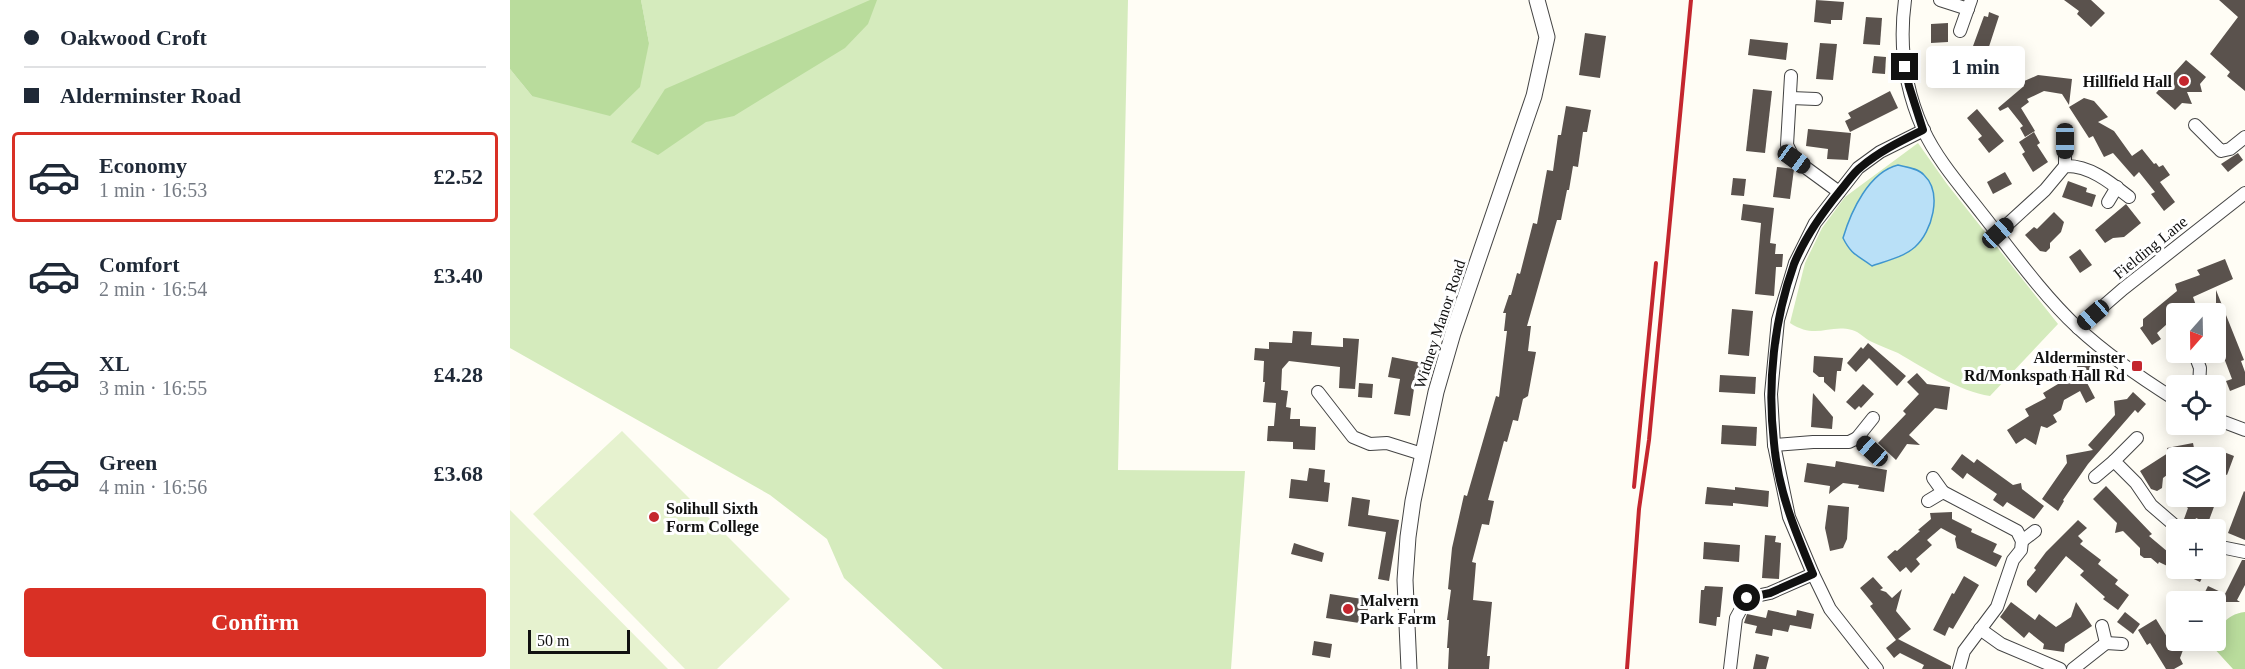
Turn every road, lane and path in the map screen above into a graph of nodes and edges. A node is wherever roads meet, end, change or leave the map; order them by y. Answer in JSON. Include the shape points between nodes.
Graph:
{"nodes":[{"id":1,"x":1537,"y":0,"type":"edge"},
{"id":2,"x":1905,"y":0,"type":"edge"},
{"id":3,"x":1940,"y":0,"type":"edge"},
{"id":4,"x":1970,"y":4,"type":"edge"},
{"id":5,"x":1960,"y":31,"type":"dead end"},
{"id":6,"x":1791,"y":76,"type":"dead end"},
{"id":7,"x":1791,"y":98,"type":"junction"},
{"id":8,"x":1816,"y":99,"type":"dead end"},
{"id":9,"x":2195,"y":125,"type":"dead end"},
{"id":10,"x":1923,"y":130,"type":"junction"},
{"id":11,"x":2244,"y":140,"type":"edge"},
{"id":12,"x":2065,"y":141,"type":"dead end"},
{"id":13,"x":2065,"y":166,"type":"junction"},
{"id":14,"x":2117,"y":187,"type":"junction"},
{"id":15,"x":1839,"y":192,"type":"junction"},
{"id":16,"x":2245,"y":193,"type":"edge"},
{"id":17,"x":2129,"y":197,"type":"dead end"},
{"id":18,"x":2108,"y":202,"type":"dead end"},
{"id":19,"x":1998,"y":233,"type":"junction"},
{"id":20,"x":2078,"y":328,"type":"junction"},
{"id":21,"x":1317,"y":392,"type":"dead end"},
{"id":22,"x":2166,"y":394,"type":"edge"},
{"id":23,"x":1873,"y":418,"type":"dead end"},
{"id":24,"x":2226,"y":423,"type":"edge"},
{"id":25,"x":2245,"y":430,"type":"edge"},
{"id":26,"x":1857,"y":438,"type":"junction"},
{"id":27,"x":2137,"y":438,"type":"dead end"},
{"id":28,"x":1774,"y":445,"type":"junction"},
{"id":29,"x":1872,"y":451,"type":"dead end"},
{"id":30,"x":1422,"y":454,"type":"junction"},
{"id":31,"x":2114,"y":461,"type":"junction"},
{"id":32,"x":2095,"y":477,"type":"dead end"},
{"id":33,"x":1933,"y":478,"type":"dead end"},
{"id":34,"x":1943,"y":492,"type":"junction"},
{"id":35,"x":1928,"y":501,"type":"dead end"},
{"id":36,"x":2167,"y":519,"type":"edge"},
{"id":37,"x":2035,"y":531,"type":"dead end"},
{"id":38,"x":2022,"y":541,"type":"junction"},
{"id":39,"x":2226,"y":548,"type":"edge"},
{"id":40,"x":2245,"y":552,"type":"edge"},
{"id":41,"x":1813,"y":574,"type":"junction"},
{"id":42,"x":2102,"y":626,"type":"dead end"},
{"id":43,"x":1980,"y":629,"type":"junction"},
{"id":44,"x":2106,"y":643,"type":"junction"},
{"id":45,"x":2122,"y":644,"type":"dead end"},
{"id":46,"x":1409,"y":669,"type":"edge"},
{"id":47,"x":1730,"y":669,"type":"edge"},
{"id":48,"x":1876,"y":669,"type":"edge"},
{"id":49,"x":1959,"y":669,"type":"edge"},
{"id":50,"x":2060,"y":669,"type":"edge"},
{"id":51,"x":2073,"y":669,"type":"edge"}],
"edges":[{"from":1,"to":30,"type":"street","name":"Widney Manor Road","via":[[1547,37],[1534,96],[1453,333]]},
{"from":2,"to":10,"type":"street","via":[[1902,48]]},
{"from":3,"to":4,"type":"street"},
{"from":4,"to":5,"type":"street"},
{"from":6,"to":7,"type":"street"},
{"from":7,"to":8,"type":"street"},
{"from":7,"to":15,"type":"street","via":[[1787,145],[1794,159]]},
{"from":9,"to":11,"type":"street","via":[[2221,151]]},
{"from":10,"to":15,"type":"street","via":[[1858,168]]},
{"from":10,"to":19,"type":"street","via":[[1954,178]]},
{"from":12,"to":13,"type":"street"},
{"from":13,"to":14,"type":"street","via":[[2078,165]]},
{"from":13,"to":19,"type":"street"},
{"from":14,"to":17,"type":"street"},
{"from":14,"to":18,"type":"street"},
{"from":15,"to":28,"type":"street","via":[[1815,223],[1795,263],[1778,320],[1771,394]]},
{"from":16,"to":20,"type":"street","name":"Fielding Lane"},
{"from":19,"to":20,"type":"street"},
{"from":20,"to":22,"type":"street"},
{"from":21,"to":30,"type":"street","via":[[1353,437]]},
{"from":23,"to":26,"type":"street"},
{"from":24,"to":25,"type":"street"},
{"from":26,"to":28,"type":"street","via":[[1849,442]]},
{"from":26,"to":29,"type":"street"},
{"from":27,"to":31,"type":"street"},
{"from":28,"to":41,"type":"street","via":[[1789,517]]},
{"from":30,"to":46,"type":"street","name":"Widney Manor Road","via":[[1405,580]]},
{"from":31,"to":32,"type":"street"},
{"from":31,"to":36,"type":"street"},
{"from":33,"to":34,"type":"street"},
{"from":34,"to":35,"type":"street"},
{"from":34,"to":38,"type":"street","via":[[2017,531]]},
{"from":37,"to":38,"type":"street"},
{"from":38,"to":43,"type":"street","via":[[1997,607]]},
{"from":39,"to":40,"type":"street"},
{"from":41,"to":47,"type":"street","via":[[1770,593],[1747,598],[1736,618]]},
{"from":41,"to":48,"type":"street","via":[[1830,609]]},
{"from":42,"to":44,"type":"street"},
{"from":43,"to":49,"type":"street","via":[[1964,651]]},
{"from":43,"to":50,"type":"street","via":[[2001,644]]},
{"from":44,"to":45,"type":"street"},
{"from":44,"to":51,"type":"street"}]}
